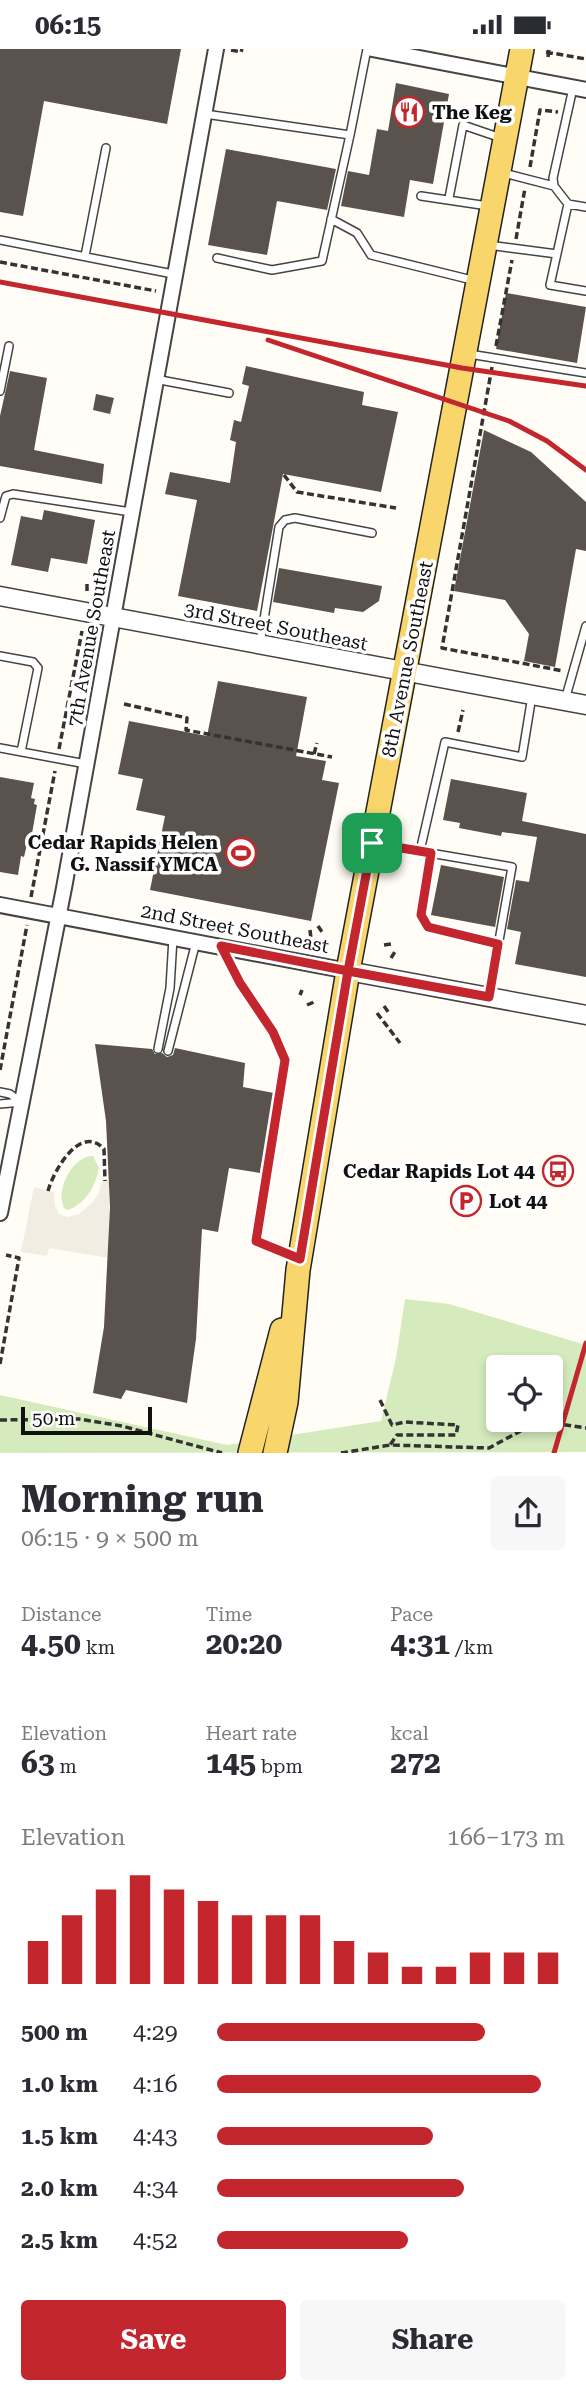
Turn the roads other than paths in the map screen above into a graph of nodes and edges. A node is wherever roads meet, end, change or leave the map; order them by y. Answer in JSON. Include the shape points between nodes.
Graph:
{"nodes":[{"id":1,"x":216,"y":49,"type":"edge"},
{"id":2,"x":369,"y":49,"type":"edge"},
{"id":3,"x":522,"y":49,"type":"edge"},
{"id":4,"x":516,"y":77,"type":"junction"},
{"id":5,"x":580,"y":89,"type":"edge"},
{"id":6,"x":204,"y":114,"type":"junction"},
{"id":7,"x":350,"y":135,"type":"junction"},
{"id":8,"x":505,"y":139,"type":"junction"},
{"id":9,"x":106,"y":148,"type":"dead end"},
{"id":10,"x":499,"y":172,"type":"junction"},
{"id":11,"x":554,"y":186,"type":"junction"},
{"id":12,"x":421,"y":196,"type":"dead end"},
{"id":13,"x":449,"y":198,"type":"junction"},
{"id":14,"x":568,"y":204,"type":"junction"},
{"id":15,"x":492,"y":207,"type":"junction"},
{"id":16,"x":586,"y":207,"type":"edge"},
{"id":17,"x":331,"y":219,"type":"junction"},
{"id":18,"x":0,"y":240,"type":"edge"},
{"id":19,"x":485,"y":245,"type":"junction"},
{"id":20,"x":557,"y":254,"type":"junction"},
{"id":21,"x":85,"y":256,"type":"junction"},
{"id":22,"x":217,"y":258,"type":"dead end"},
{"id":23,"x":173,"y":274,"type":"junction"},
{"id":24,"x":478,"y":281,"type":"junction"},
{"id":25,"x":586,"y":292,"type":"edge"},
{"id":26,"x":9,"y":347,"type":"dead end"},
{"id":27,"x":465,"y":353,"type":"junction"},
{"id":28,"x":586,"y":373,"type":"edge"},
{"id":29,"x":154,"y":379,"type":"junction"},
{"id":30,"x":0,"y":391,"type":"edge"},
{"id":31,"x":229,"y":394,"type":"dead end"},
{"id":32,"x":131,"y":512,"type":"junction"},
{"id":33,"x":0,"y":518,"type":"edge"},
{"id":34,"x":372,"y":533,"type":"dead end"},
{"id":35,"x":0,"y":596,"type":"edge"},
{"id":36,"x":112,"y":617,"type":"junction"},
{"id":37,"x":586,"y":626,"type":"edge"},
{"id":38,"x":260,"y":644,"type":"junction"},
{"id":39,"x":0,"y":656,"type":"edge"},
{"id":40,"x":405,"y":671,"type":"junction"},
{"id":41,"x":533,"y":695,"type":"junction"},
{"id":42,"x":565,"y":701,"type":"junction"},
{"id":43,"x":586,"y":705,"type":"edge"},
{"id":44,"x":0,"y":748,"type":"edge"},
{"id":45,"x":21,"y":752,"type":"junction"},
{"id":46,"x":86,"y":764,"type":"junction"},
{"id":47,"x":372,"y":843,"type":"junction"},
{"id":48,"x":420,"y":852,"type":"junction"},
{"id":49,"x":431,"y":853,"type":"junction"},
{"id":50,"x":0,"y":905,"type":"edge"},
{"id":51,"x":58,"y":916,"type":"junction"},
{"id":52,"x":173,"y":937,"type":"junction"},
{"id":53,"x":196,"y":942,"type":"junction"},
{"id":54,"x":498,"y":944,"type":"junction"},
{"id":55,"x":221,"y":946,"type":"junction"},
{"id":56,"x":348,"y":971,"type":"junction"},
{"id":57,"x":489,"y":997,"type":"junction"},
{"id":58,"x":586,"y":1015,"type":"edge"},
{"id":59,"x":158,"y":1049,"type":"dead end"},
{"id":60,"x":168,"y":1051,"type":"dead end"},
{"id":61,"x":0,"y":1092,"type":"edge"},
{"id":62,"x":22,"y":1102,"type":"junction"},
{"id":63,"x":0,"y":1104,"type":"edge"},
{"id":64,"x":0,"y":1213,"type":"edge"},
{"id":65,"x":299,"y":1264,"type":"junction"},
{"id":66,"x":250,"y":1453,"type":"edge"},
{"id":67,"x":275,"y":1453,"type":"edge"}],
"edges":[{"from":1,"to":6,"type":"street","name":"7th Avenue Southeast"},
{"from":2,"to":4,"type":"street"},
{"from":2,"to":7,"type":"lane"},
{"from":3,"to":4,"type":"main road","name":"8th Avenue Southeast"},
{"from":4,"to":5,"type":"street"},
{"from":4,"to":8,"type":"main road","name":"8th Avenue Southeast"},
{"from":5,"to":11,"type":"lane","via":[[567,114]]},
{"from":6,"to":7,"type":"lane"},
{"from":6,"to":23,"type":"street","name":"7th Avenue Southeast"},
{"from":7,"to":17,"type":"lane"},
{"from":8,"to":10,"type":"main road","name":"8th Avenue Southeast"},
{"from":8,"to":13,"type":"lane","via":[[463,125]]},
{"from":9,"to":21,"type":"lane"},
{"from":10,"to":11,"type":"lane"},
{"from":10,"to":15,"type":"main road","name":"8th Avenue Southeast"},
{"from":11,"to":14,"type":"lane"},
{"from":12,"to":13,"type":"lane"},
{"from":13,"to":15,"type":"lane"},
{"from":14,"to":16,"type":"lane"},
{"from":14,"to":20,"type":"lane"},
{"from":15,"to":19,"type":"main road","name":"8th Avenue Southeast"},
{"from":17,"to":22,"type":"lane","via":[[322,261],[272,270]]},
{"from":17,"to":24,"type":"lane","via":[[357,233],[371,255]]},
{"from":18,"to":21,"type":"lane"},
{"from":19,"to":20,"type":"lane"},
{"from":19,"to":24,"type":"main road","name":"8th Avenue Southeast"},
{"from":20,"to":25,"type":"lane","via":[[550,285]]},
{"from":21,"to":23,"type":"lane"},
{"from":23,"to":29,"type":"street","name":"7th Avenue Southeast"},
{"from":24,"to":27,"type":"main road","name":"8th Avenue Southeast"},
{"from":26,"to":30,"type":"lane"},
{"from":27,"to":28,"type":"lane"},
{"from":27,"to":40,"type":"main road","name":"8th Avenue Southeast"},
{"from":29,"to":31,"type":"lane"},
{"from":29,"to":32,"type":"street","name":"7th Avenue Southeast"},
{"from":32,"to":33,"type":"lane","via":[[6,496]]},
{"from":32,"to":36,"type":"street","name":"7th Avenue Southeast"},
{"from":34,"to":38,"type":"lane","via":[[285,520],[279,527]]},
{"from":35,"to":36,"type":"street","name":"3rd Street Southeast"},
{"from":36,"to":38,"type":"street","name":"3rd Street Southeast"},
{"from":36,"to":46,"type":"street","name":"7th Avenue Southeast"},
{"from":37,"to":42,"type":"lane"},
{"from":38,"to":40,"type":"street","name":"3rd Street Southeast"},
{"from":39,"to":45,"type":"lane","via":[[38,668]]},
{"from":40,"to":41,"type":"street","name":"3rd Street Southeast"},
{"from":40,"to":47,"type":"main road","name":"8th Avenue Southeast"},
{"from":41,"to":42,"type":"street","name":"3rd Street Southeast"},
{"from":41,"to":48,"type":"lane","via":[[522,757],[445,742]]},
{"from":42,"to":43,"type":"street","name":"3rd Street Southeast"},
{"from":44,"to":45,"type":"lane"},
{"from":45,"to":46,"type":"lane"},
{"from":46,"to":51,"type":"street","name":"7th Avenue Southeast"},
{"from":47,"to":48,"type":"lane"},
{"from":47,"to":56,"type":"main road","name":"8th Avenue Southeast"},
{"from":48,"to":49,"type":"lane"},
{"from":49,"to":54,"type":"lane","via":[[421,915],[428,927]]},
{"from":49,"to":54,"type":"lane","via":[[512,867]]},
{"from":50,"to":51,"type":"street","name":"2nd Street Southeast"},
{"from":51,"to":52,"type":"street","name":"2nd Street Southeast"},
{"from":51,"to":62,"type":"street","name":"7th Avenue Southeast"},
{"from":52,"to":53,"type":"street","name":"2nd Street Southeast"},
{"from":52,"to":59,"type":"lane","via":[[170,988]]},
{"from":53,"to":55,"type":"street","name":"2nd Street Southeast"},
{"from":53,"to":60,"type":"lane"},
{"from":54,"to":57,"type":"lane"},
{"from":55,"to":56,"type":"street","name":"2nd Street Southeast"},
{"from":55,"to":65,"type":"lane","via":[[285,1060],[256,1241]]},
{"from":56,"to":57,"type":"street","name":"2nd Street Southeast"},
{"from":56,"to":65,"type":"main road","name":"8th Avenue Southeast"},
{"from":57,"to":58,"type":"street","name":"2nd Street Southeast"},
{"from":61,"to":62,"type":"lane"},
{"from":62,"to":63,"type":"lane"},
{"from":62,"to":64,"type":"street","name":"7th Avenue Southeast"},
{"from":65,"to":66,"type":"main road","name":"8th Avenue Southeast"},
{"from":65,"to":67,"type":"main road","name":"8th Avenue Southeast","via":[[286,1402]]}]}
